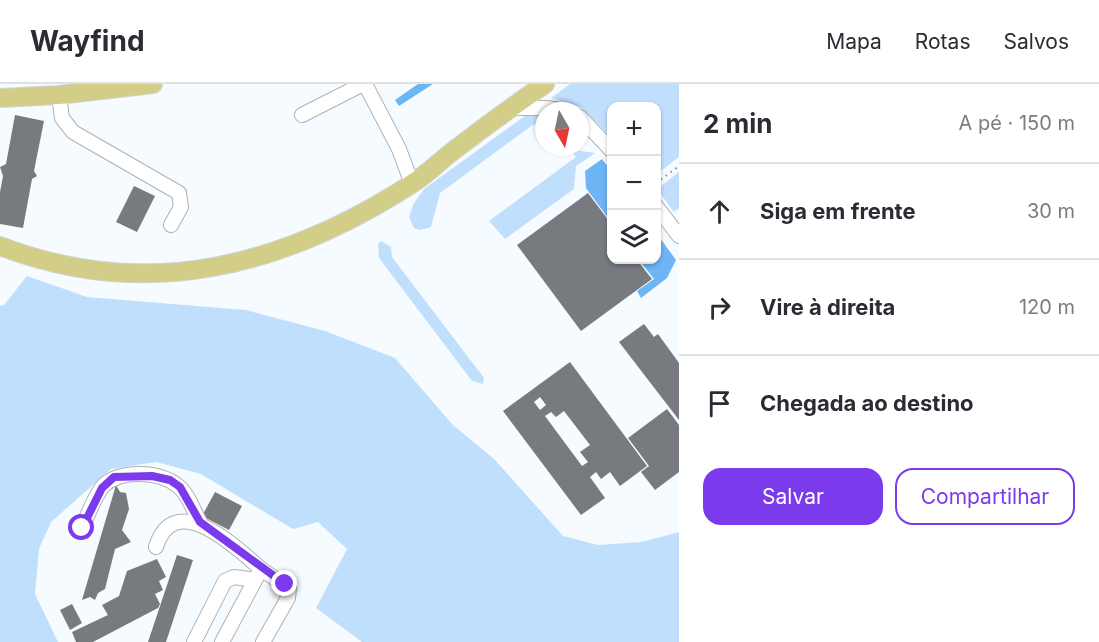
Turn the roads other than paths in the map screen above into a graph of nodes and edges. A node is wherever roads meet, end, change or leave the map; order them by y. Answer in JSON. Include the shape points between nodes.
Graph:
{"nodes":[{"id":1,"x":153,"y":84,"type":"edge"},
{"id":2,"x":364,"y":84,"type":"edge"},
{"id":3,"x":544,"y":84,"type":"edge"},
{"id":4,"x":60,"y":95,"type":"junction"},
{"id":5,"x":0,"y":98,"type":"edge"},
{"id":6,"x":510,"y":108,"type":"junction"},
{"id":7,"x":535,"y":108,"type":"edge"},
{"id":8,"x":302,"y":115,"type":"dead end"},
{"id":9,"x":589,"y":127,"type":"edge"},
{"id":10,"x":607,"y":147,"type":"edge"},
{"id":11,"x":412,"y":184,"type":"junction"},
{"id":12,"x":660,"y":210,"type":"edge"},
{"id":13,"x":171,"y":225,"type":"dead end"},
{"id":14,"x":679,"y":236,"type":"edge"},
{"id":15,"x":0,"y":246,"type":"edge"},
{"id":16,"x":200,"y":522,"type":"junction"},
{"id":17,"x":82,"y":528,"type":"dead end"},
{"id":18,"x":156,"y":548,"type":"dead end"},
{"id":19,"x":258,"y":575,"type":"junction"},
{"id":20,"x":194,"y":642,"type":"edge"},
{"id":21,"x":222,"y":642,"type":"edge"},
{"id":22,"x":263,"y":642,"type":"edge"}],
"edges":[{"from":1,"to":4,"type":"main road"},
{"from":2,"to":8,"type":"lane"},
{"from":2,"to":11,"type":"lane","via":[[399,149]]},
{"from":3,"to":6,"type":"main road"},
{"from":4,"to":5,"type":"main road"},
{"from":4,"to":13,"type":"lane","via":[[62,118],[73,132],[179,193],[181,207]]},
{"from":6,"to":7,"type":"lane"},
{"from":6,"to":11,"type":"main road"},
{"from":9,"to":10,"type":"lane"},
{"from":11,"to":15,"type":"main road","via":[[320,236],[208,269],[116,274],[74,267]]},
{"from":12,"to":14,"type":"lane"},
{"from":16,"to":17,"type":"lane","via":[[180,487],[152,476],[125,475],[114,477],[102,488]]},
{"from":16,"to":18,"type":"lane","via":[[169,526],[160,533]]},
{"from":16,"to":19,"type":"lane","via":[[231,543]]},
{"from":19,"to":20,"type":"lane","via":[[225,581]]},
{"from":19,"to":21,"type":"lane"},
{"from":19,"to":22,"type":"lane","via":[[289,588],[288,598]]}]}
